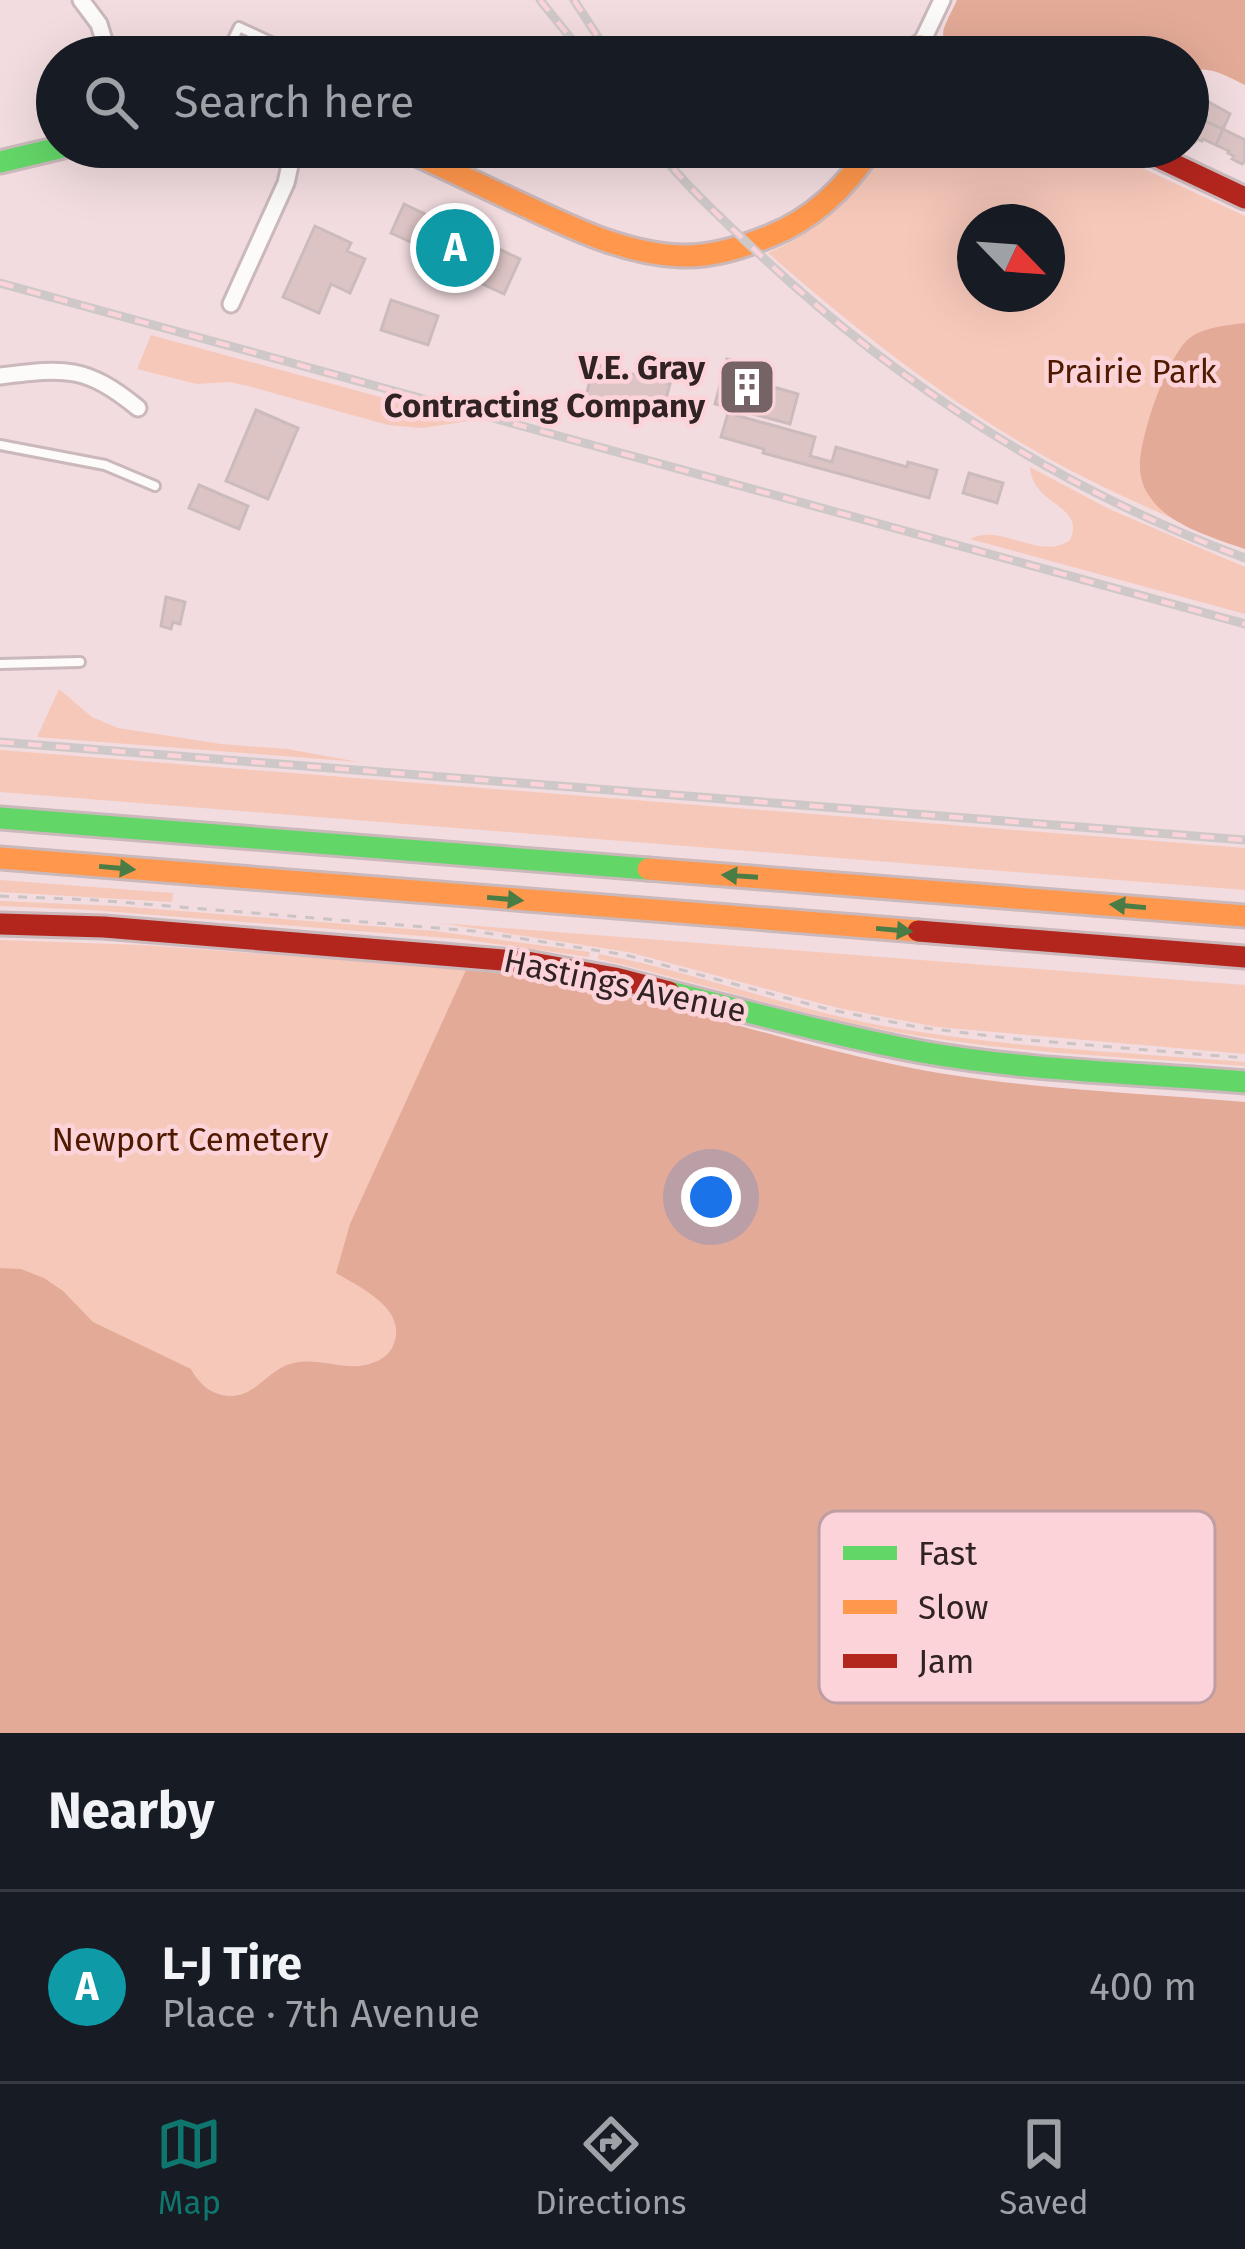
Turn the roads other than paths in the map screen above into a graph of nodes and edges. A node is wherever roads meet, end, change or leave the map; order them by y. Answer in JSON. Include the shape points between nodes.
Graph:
{"nodes":[{"id":1,"x":81,"y":0,"type":"edge"},
{"id":2,"x":942,"y":0,"type":"edge"},
{"id":3,"x":103,"y":36,"type":"edge"},
{"id":4,"x":234,"y":36,"type":"edge"},
{"id":5,"x":258,"y":36,"type":"edge"},
{"id":6,"x":925,"y":36,"type":"edge"},
{"id":7,"x":36,"y":153,"type":"edge"},
{"id":8,"x":0,"y":162,"type":"edge"},
{"id":9,"x":289,"y":168,"type":"edge"},
{"id":10,"x":444,"y":168,"type":"edge"},
{"id":11,"x":858,"y":168,"type":"edge"},
{"id":12,"x":1181,"y":168,"type":"edge"},
{"id":13,"x":1245,"y":198,"type":"edge"},
{"id":14,"x":231,"y":304,"type":"dead end"},
{"id":15,"x":0,"y":376,"type":"edge"},
{"id":16,"x":138,"y":408,"type":"dead end"},
{"id":17,"x":0,"y":445,"type":"edge"},
{"id":18,"x":155,"y":486,"type":"dead end"},
{"id":19,"x":80,"y":662,"type":"dead end"},
{"id":20,"x":0,"y":664,"type":"edge"},
{"id":21,"x":0,"y":805,"type":"edge"},
{"id":22,"x":0,"y":818,"type":"edge"},
{"id":23,"x":367,"y":846,"type":"junction"},
{"id":24,"x":0,"y":858,"type":"edge"},
{"id":25,"x":1245,"y":916,"type":"edge"},
{"id":26,"x":0,"y":924,"type":"edge"},
{"id":27,"x":1245,"y":957,"type":"edge"},
{"id":28,"x":1245,"y":1082,"type":"edge"}],
"edges":[{"from":1,"to":3,"type":"street"},
{"from":2,"to":6,"type":"street"},
{"from":4,"to":5,"type":"lane","via":[[239,27]]},
{"from":7,"to":8,"type":"main road"},
{"from":9,"to":14,"type":"street"},
{"from":10,"to":11,"type":"main road","via":[[586,235],[680,255],[750,245],[785,230]]},
{"from":12,"to":13,"type":"main road"},
{"from":15,"to":16,"type":"street","via":[[79,372]]},
{"from":17,"to":18,"type":"lane","via":[[105,465]]},
{"from":19,"to":20,"type":"lane"},
{"from":21,"to":23,"type":"main road"},
{"from":22,"to":23,"type":"main road"},
{"from":25,"to":23,"type":"main road","one_way":true},
{"from":24,"to":27,"type":"main road","one_way":true},
{"from":26,"to":28,"type":"main road","name":"Hastings Avenue","via":[[514,960],[925,1052]]}]}
